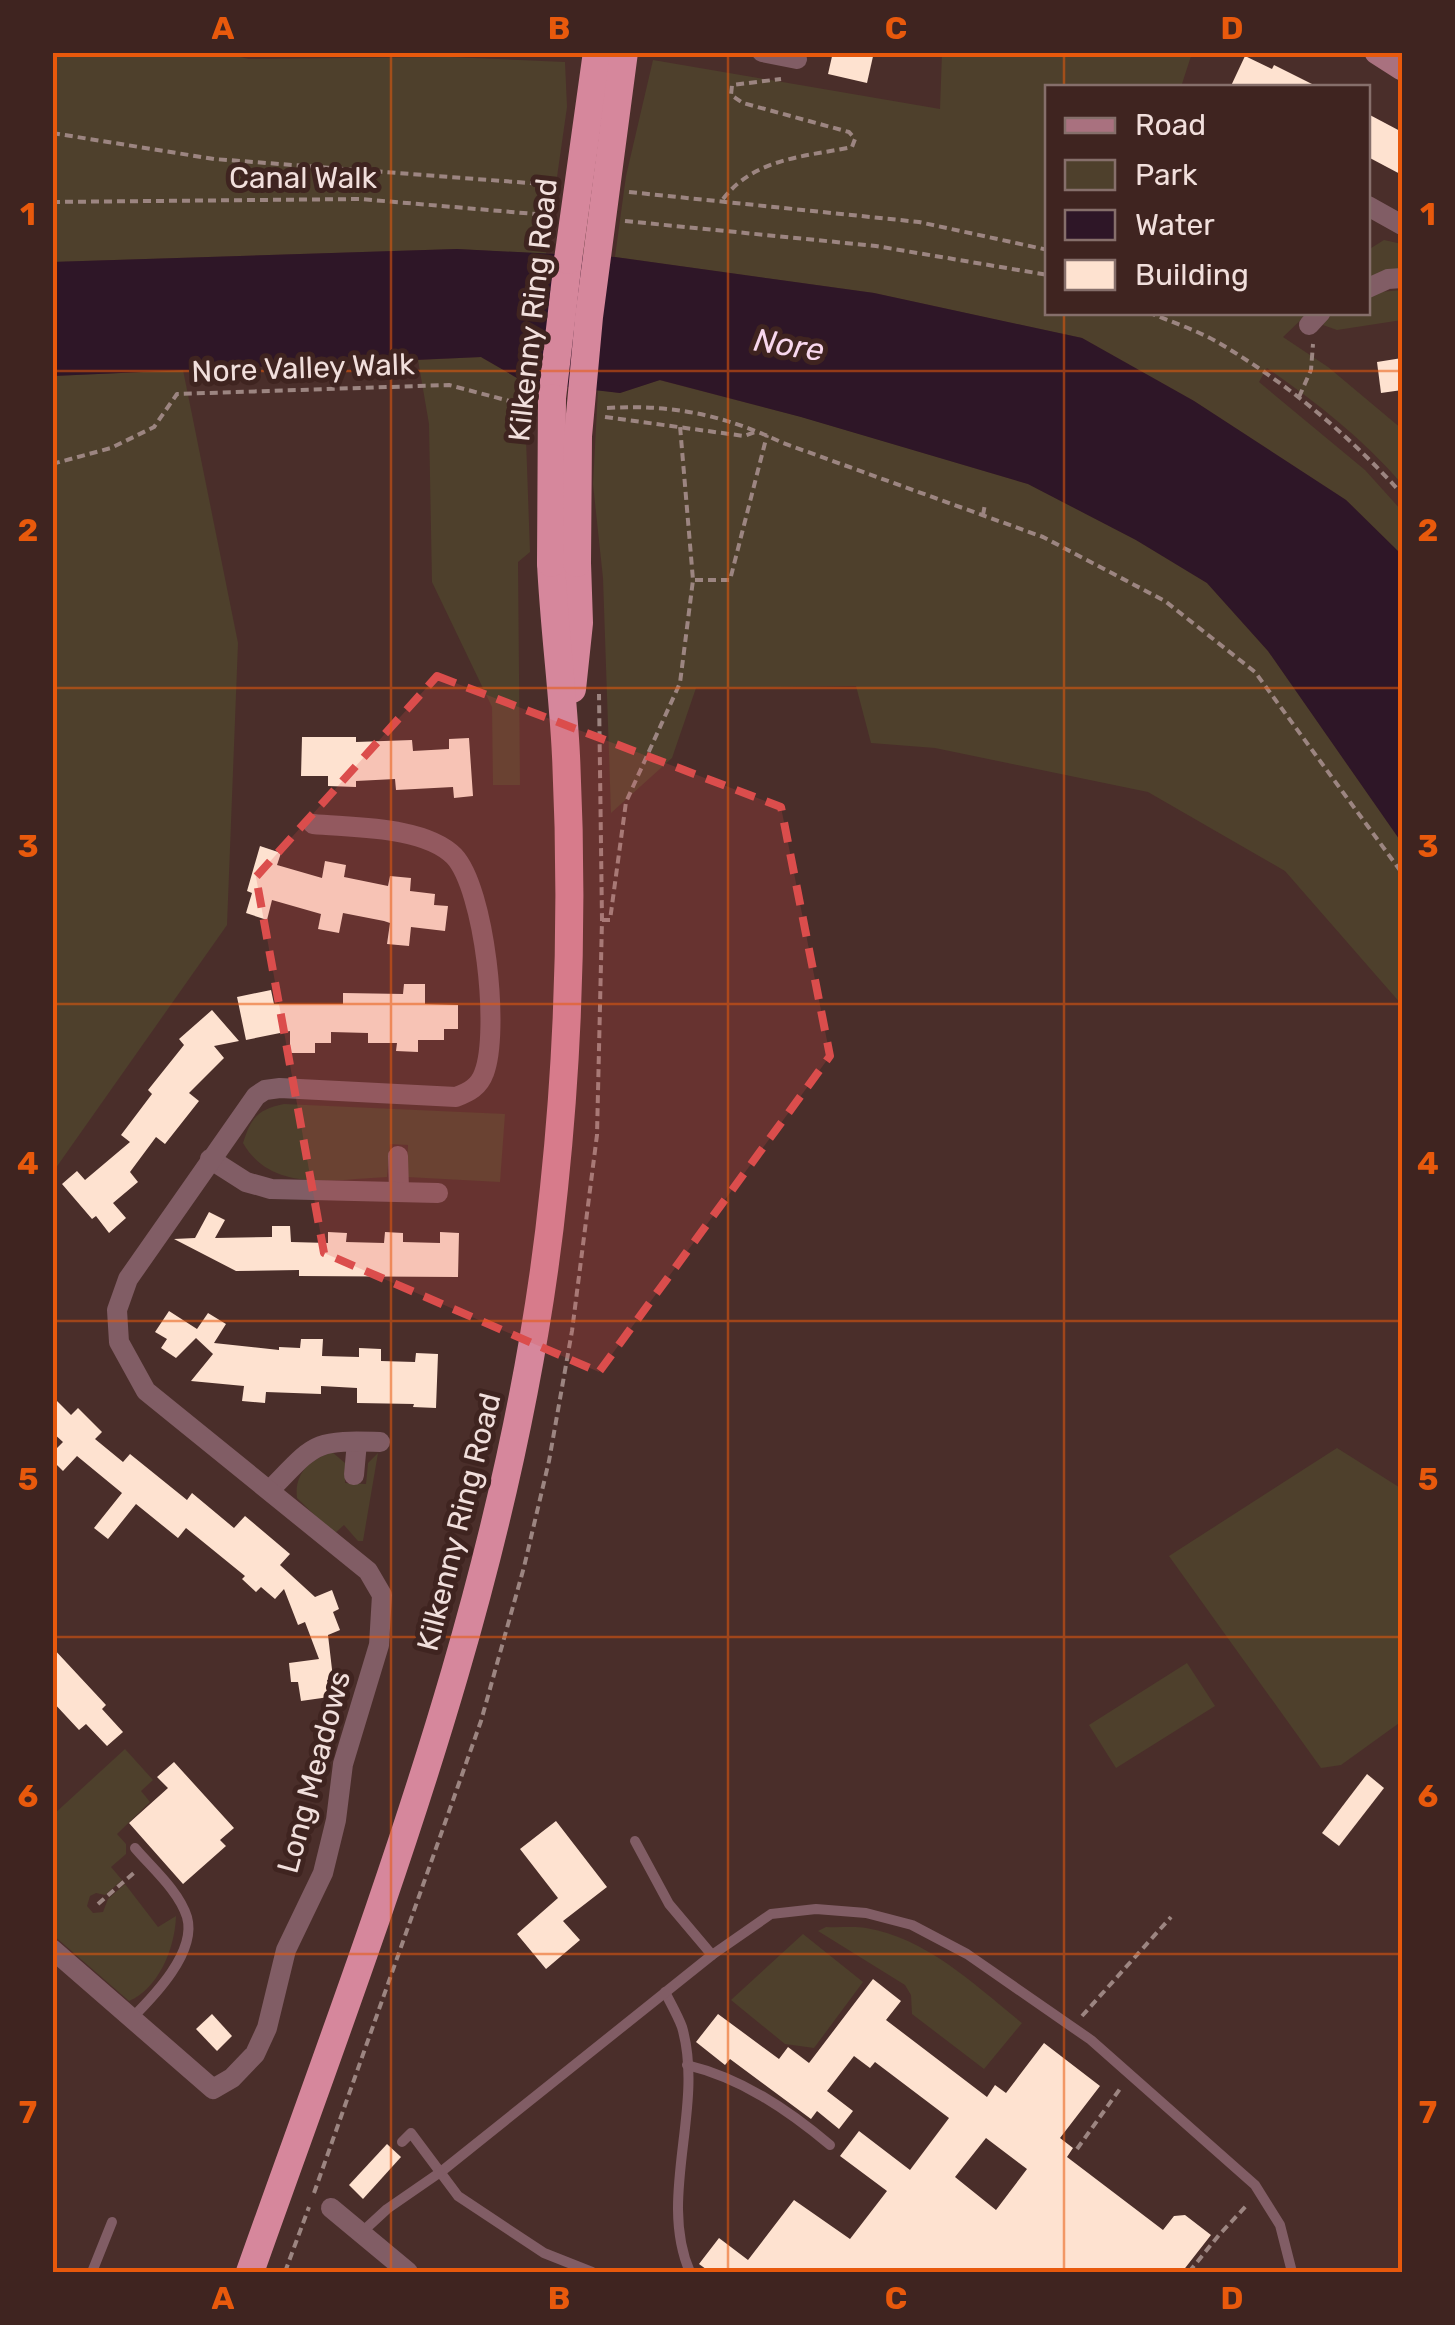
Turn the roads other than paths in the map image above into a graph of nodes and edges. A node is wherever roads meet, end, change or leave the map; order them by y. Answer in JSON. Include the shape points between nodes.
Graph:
{"nodes":[{"id":1,"x":598,"y":52,"type":"edge"},
{"id":2,"x":624,"y":52,"type":"edge"},
{"id":3,"x":1377,"y":52,"type":"edge"},
{"id":4,"x":1402,"y":68,"type":"edge"},
{"id":5,"x":1370,"y":207,"type":"edge"},
{"id":6,"x":1402,"y":226,"type":"edge"},
{"id":7,"x":1402,"y":278,"type":"edge"},
{"id":8,"x":1370,"y":287,"type":"edge"},
{"id":9,"x":564,"y":563,"type":"junction"},
{"id":10,"x":314,"y":824,"type":"dead end"},
{"id":11,"x":398,"y":1156,"type":"dead end"},
{"id":12,"x":210,"y":1159,"type":"junction"},
{"id":13,"x":399,"y":1190,"type":"junction"},
{"id":14,"x":438,"y":1193,"type":"dead end"},
{"id":15,"x":356,"y":1442,"type":"junction"},
{"id":16,"x":380,"y":1442,"type":"dead end"},
{"id":17,"x":354,"y":1475,"type":"dead end"},
{"id":18,"x":270,"y":1490,"type":"junction"},
{"id":19,"x":635,"y":1841,"type":"dead end"},
{"id":20,"x":134,"y":1848,"type":"dead end"},
{"id":21,"x":52,"y":1949,"type":"edge"},
{"id":22,"x":712,"y":1955,"type":"junction"},
{"id":23,"x":665,"y":1992,"type":"junction"},
{"id":24,"x":132,"y":2018,"type":"junction"},
{"id":25,"x":687,"y":2065,"type":"junction"},
{"id":26,"x":402,"y":2142,"type":"dead end"},
{"id":27,"x":830,"y":2144,"type":"dead end"},
{"id":28,"x":442,"y":2171,"type":"junction"},
{"id":29,"x":330,"y":2208,"type":"dead end"},
{"id":30,"x":112,"y":2222,"type":"dead end"},
{"id":31,"x":361,"y":2233,"type":"junction"},
{"id":32,"x":92,"y":2272,"type":"edge"},
{"id":33,"x":250,"y":2272,"type":"edge"},
{"id":34,"x":408,"y":2272,"type":"edge"},
{"id":35,"x":592,"y":2272,"type":"edge"},
{"id":36,"x":690,"y":2272,"type":"edge"},
{"id":37,"x":1292,"y":2272,"type":"edge"}],
"edges":[{"from":1,"to":9,"type":"highway","name":"Kilkenny Ring Road","bridge":true,"via":[[552,398]]},
{"from":2,"to":9,"type":"highway","name":"Kilkenny Ring Road","bridge":true},
{"from":3,"to":4,"type":"main road"},
{"from":5,"to":6,"type":"street"},
{"from":7,"to":8,"type":"street"},
{"from":9,"to":33,"type":"highway","name":"Kilkenny Ring Road","via":[[578,624],[566,756],[563,1074],[524,1397],[479,1596],[412,1818]]},
{"from":10,"to":12,"type":"street","name":"Long Meadows","via":[[413,835],[453,855],[468,875],[488,978],[483,1077],[456,1097],[266,1090],[244,1109]]},
{"from":11,"to":13,"type":"street"},
{"from":12,"to":13,"type":"street","via":[[246,1182],[271,1188]]},
{"from":12,"to":18,"type":"street","name":"Long Meadows","via":[[128,1278],[117,1310],[119,1342],[146,1391]]},
{"from":13,"to":14,"type":"street"},
{"from":15,"to":16,"type":"street"},
{"from":15,"to":17,"type":"street"},
{"from":15,"to":18,"type":"street","via":[[314,1446]]},
{"from":18,"to":24,"type":"street","name":"Long Meadows","via":[[368,1571],[382,1595],[379,1646],[343,1764],[324,1873],[286,1950],[267,2028],[255,2054],[232,2078],[213,2088]]},
{"from":19,"to":22,"type":"lane","via":[[669,1904]]},
{"from":20,"to":24,"type":"lane","via":[[188,1923],[178,1962]]},
{"from":21,"to":24,"type":"street"},
{"from":22,"to":23,"type":"lane"},
{"from":22,"to":37,"type":"lane","via":[[771,1914],[816,1909],[866,1912],[912,1925],[967,1954],[1072,2027],[1256,2184],[1280,2225]]},
{"from":23,"to":25,"type":"lane","via":[[682,2027]]},
{"from":23,"to":28,"type":"lane"},
{"from":25,"to":27,"type":"lane","via":[[723,2074]]},
{"from":25,"to":36,"type":"lane","via":[[678,2234]]},
{"from":26,"to":28,"type":"lane","via":[[412,2132]]},
{"from":28,"to":31,"type":"lane"},
{"from":28,"to":35,"type":"lane","via":[[458,2196],[544,2253]]},
{"from":29,"to":31,"type":"street"},
{"from":30,"to":32,"type":"lane"},
{"from":31,"to":34,"type":"street"}]}
